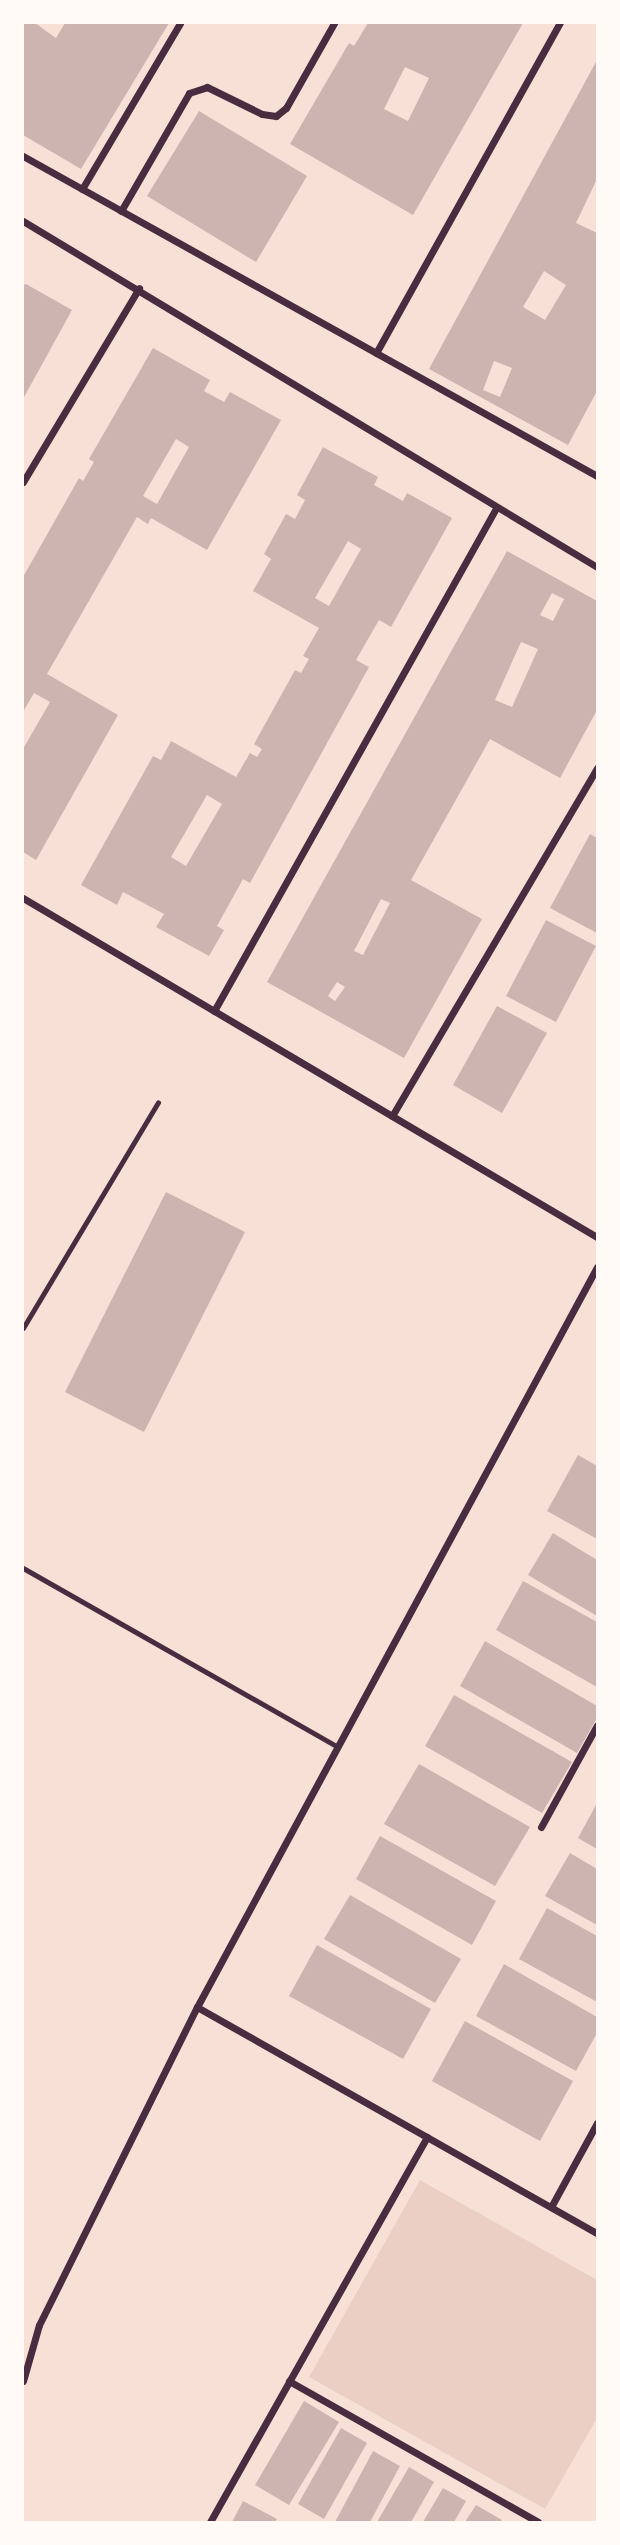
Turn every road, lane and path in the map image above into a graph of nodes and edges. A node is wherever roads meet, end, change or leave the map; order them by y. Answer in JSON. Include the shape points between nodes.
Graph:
{"nodes":[{"id":1,"x":180,"y":23,"type":"edge"},
{"id":2,"x":334,"y":23,"type":"edge"},
{"id":3,"x":560,"y":23,"type":"edge"},
{"id":4,"x":23,"y":156,"type":"edge"},
{"id":5,"x":82,"y":189,"type":"junction"},
{"id":6,"x":121,"y":211,"type":"junction"},
{"id":7,"x":23,"y":223,"type":"edge"},
{"id":8,"x":139,"y":288,"type":"junction"},
{"id":9,"x":376,"y":353,"type":"junction"},
{"id":10,"x":597,"y":476,"type":"edge"},
{"id":11,"x":23,"y":482,"type":"edge"},
{"id":12,"x":495,"y":510,"type":"junction"},
{"id":13,"x":597,"y":567,"type":"edge"},
{"id":14,"x":597,"y":768,"type":"edge"},
{"id":15,"x":23,"y":898,"type":"edge"},
{"id":16,"x":214,"y":1011,"type":"junction"},
{"id":17,"x":158,"y":1102,"type":"dead end"},
{"id":18,"x":393,"y":1116,"type":"junction"},
{"id":19,"x":597,"y":1237,"type":"edge"},
{"id":20,"x":597,"y":1267,"type":"edge"},
{"id":21,"x":23,"y":1328,"type":"edge"},
{"id":22,"x":23,"y":1568,"type":"edge"},
{"id":23,"x":597,"y":1725,"type":"edge"},
{"id":24,"x":338,"y":1747,"type":"junction"},
{"id":25,"x":541,"y":1827,"type":"dead end"},
{"id":26,"x":198,"y":2007,"type":"junction"},
{"id":27,"x":597,"y":2123,"type":"edge"},
{"id":28,"x":427,"y":2137,"type":"junction"},
{"id":29,"x":551,"y":2207,"type":"junction"},
{"id":30,"x":597,"y":2234,"type":"edge"},
{"id":31,"x":23,"y":2381,"type":"edge"},
{"id":32,"x":289,"y":2381,"type":"junction"},
{"id":33,"x":210,"y":2522,"type":"edge"},
{"id":34,"x":538,"y":2522,"type":"edge"}],
"edges":[{"from":1,"to":5,"type":"street"},
{"from":2,"to":6,"type":"street","via":[[286,108],[276,116],[262,114],[207,87],[189,93]]},
{"from":3,"to":9,"type":"street"},
{"from":4,"to":5,"type":"street"},
{"from":5,"to":6,"type":"street"},
{"from":6,"to":9,"type":"street"},
{"from":7,"to":8,"type":"street"},
{"from":8,"to":11,"type":"street"},
{"from":8,"to":12,"type":"street"},
{"from":9,"to":10,"type":"street"},
{"from":12,"to":13,"type":"street"},
{"from":12,"to":16,"type":"street"},
{"from":14,"to":18,"type":"street"},
{"from":15,"to":16,"type":"street"},
{"from":16,"to":18,"type":"street"},
{"from":17,"to":21,"type":"lane"},
{"from":18,"to":19,"type":"street"},
{"from":20,"to":24,"type":"street"},
{"from":22,"to":24,"type":"lane"},
{"from":23,"to":25,"type":"street"},
{"from":24,"to":26,"type":"street"},
{"from":26,"to":28,"type":"street"},
{"from":26,"to":31,"type":"street","via":[[39,2325]]},
{"from":27,"to":29,"type":"street"},
{"from":28,"to":29,"type":"street"},
{"from":28,"to":32,"type":"street"},
{"from":29,"to":30,"type":"street"},
{"from":32,"to":33,"type":"street"},
{"from":32,"to":34,"type":"street"}]}
